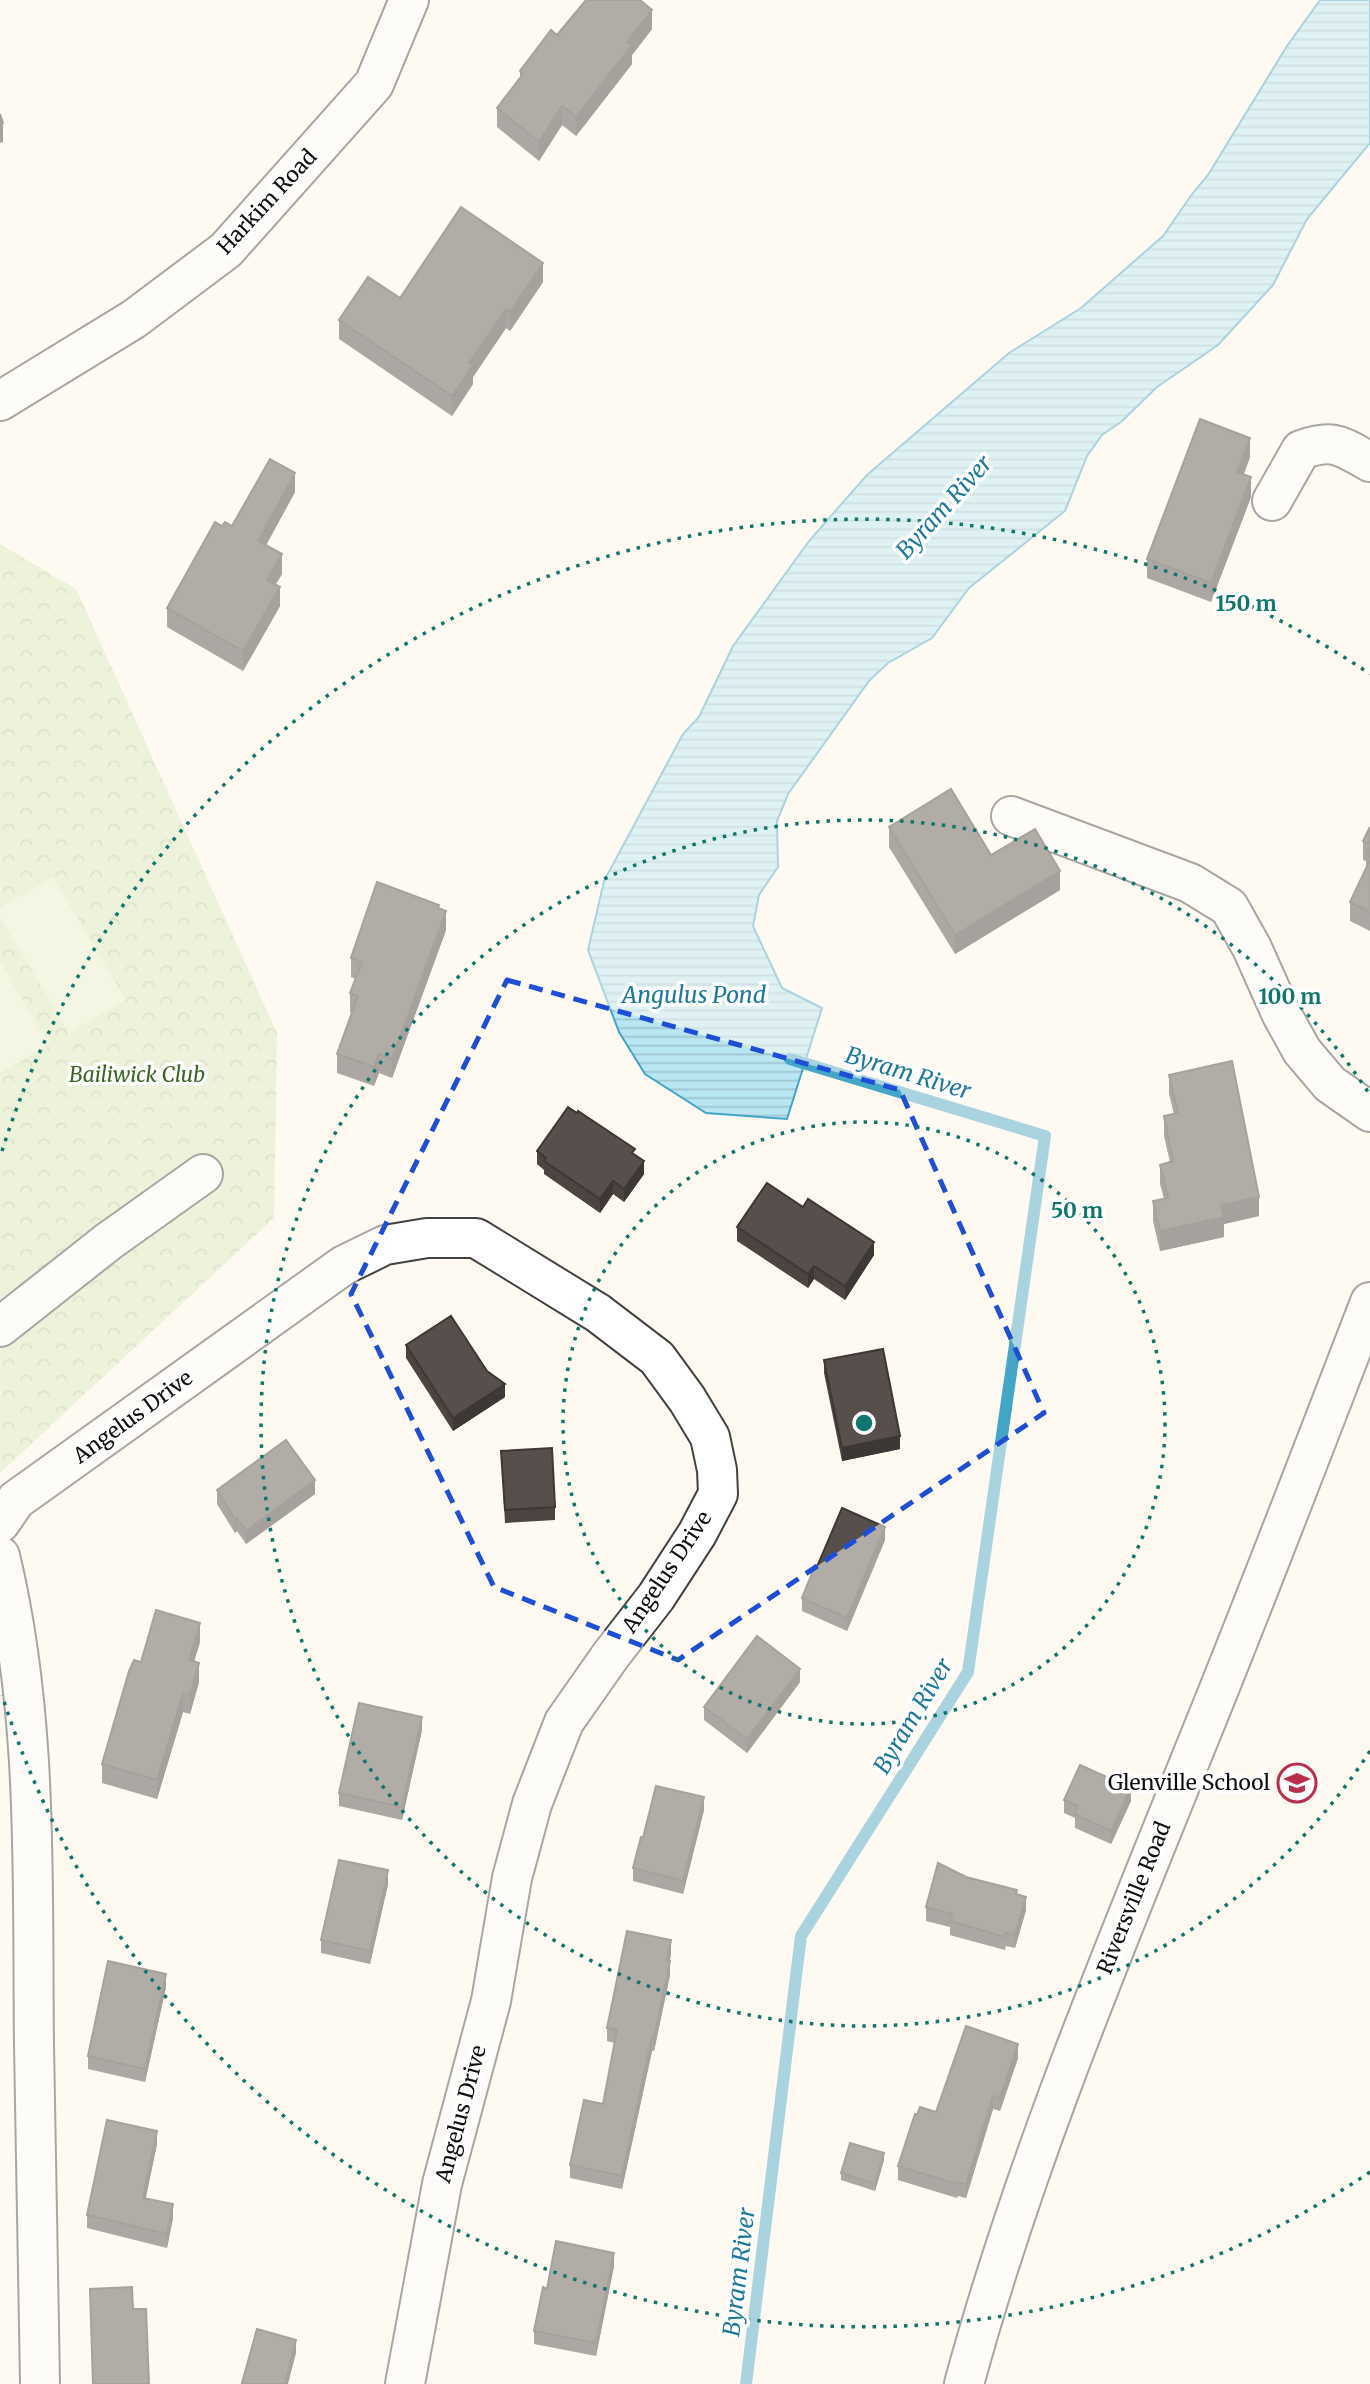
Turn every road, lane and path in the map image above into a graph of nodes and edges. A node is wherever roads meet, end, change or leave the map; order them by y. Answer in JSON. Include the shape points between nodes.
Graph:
{"nodes":[{"id":1,"x":409,"y":0,"type":"edge"},
{"id":2,"x":0,"y":401,"type":"edge"},
{"id":3,"x":1370,"y":462,"type":"edge"},
{"id":4,"x":1272,"y":501,"type":"dead end"},
{"id":5,"x":1011,"y":817,"type":"dead end"},
{"id":6,"x":1370,"y":1112,"type":"edge"},
{"id":7,"x":203,"y":1174,"type":"dead end"},
{"id":8,"x":1370,"y":1302,"type":"edge"},
{"id":9,"x":0,"y":1327,"type":"edge"},
{"id":10,"x":0,"y":1523,"type":"edge"},
{"id":11,"x":0,"y":1556,"type":"edge"},
{"id":12,"x":40,"y":2384,"type":"edge"},
{"id":13,"x":405,"y":2384,"type":"edge"},
{"id":14,"x":964,"y":2384,"type":"edge"}],
"edges":[{"from":1,"to":2,"type":"street","name":"Harkim Road","via":[[374,84],[226,250],[134,319]]},
{"from":3,"to":4,"type":"street","via":[[1343,447],[1321,442],[1301,450]]},
{"from":5,"to":6,"type":"street","via":[[1190,883],[1229,908],[1302,1051],[1330,1084]]},
{"from":7,"to":9,"type":"street"},
{"from":8,"to":14,"type":"street","name":"Riversville Road","via":[[1255,1603],[1091,2004],[986,2300]]},
{"from":10,"to":13,"type":"street","name":"Angelus Drive","via":[[16,1500],[344,1265],[385,1245],[427,1238],[476,1238],[598,1313],[657,1359],[710,1437],[718,1494],[656,1597],[564,1723],[532,1804],[512,1878],[491,2001],[442,2184]]},
{"from":11,"to":12,"type":"street","via":[[29,1734]]}]}
